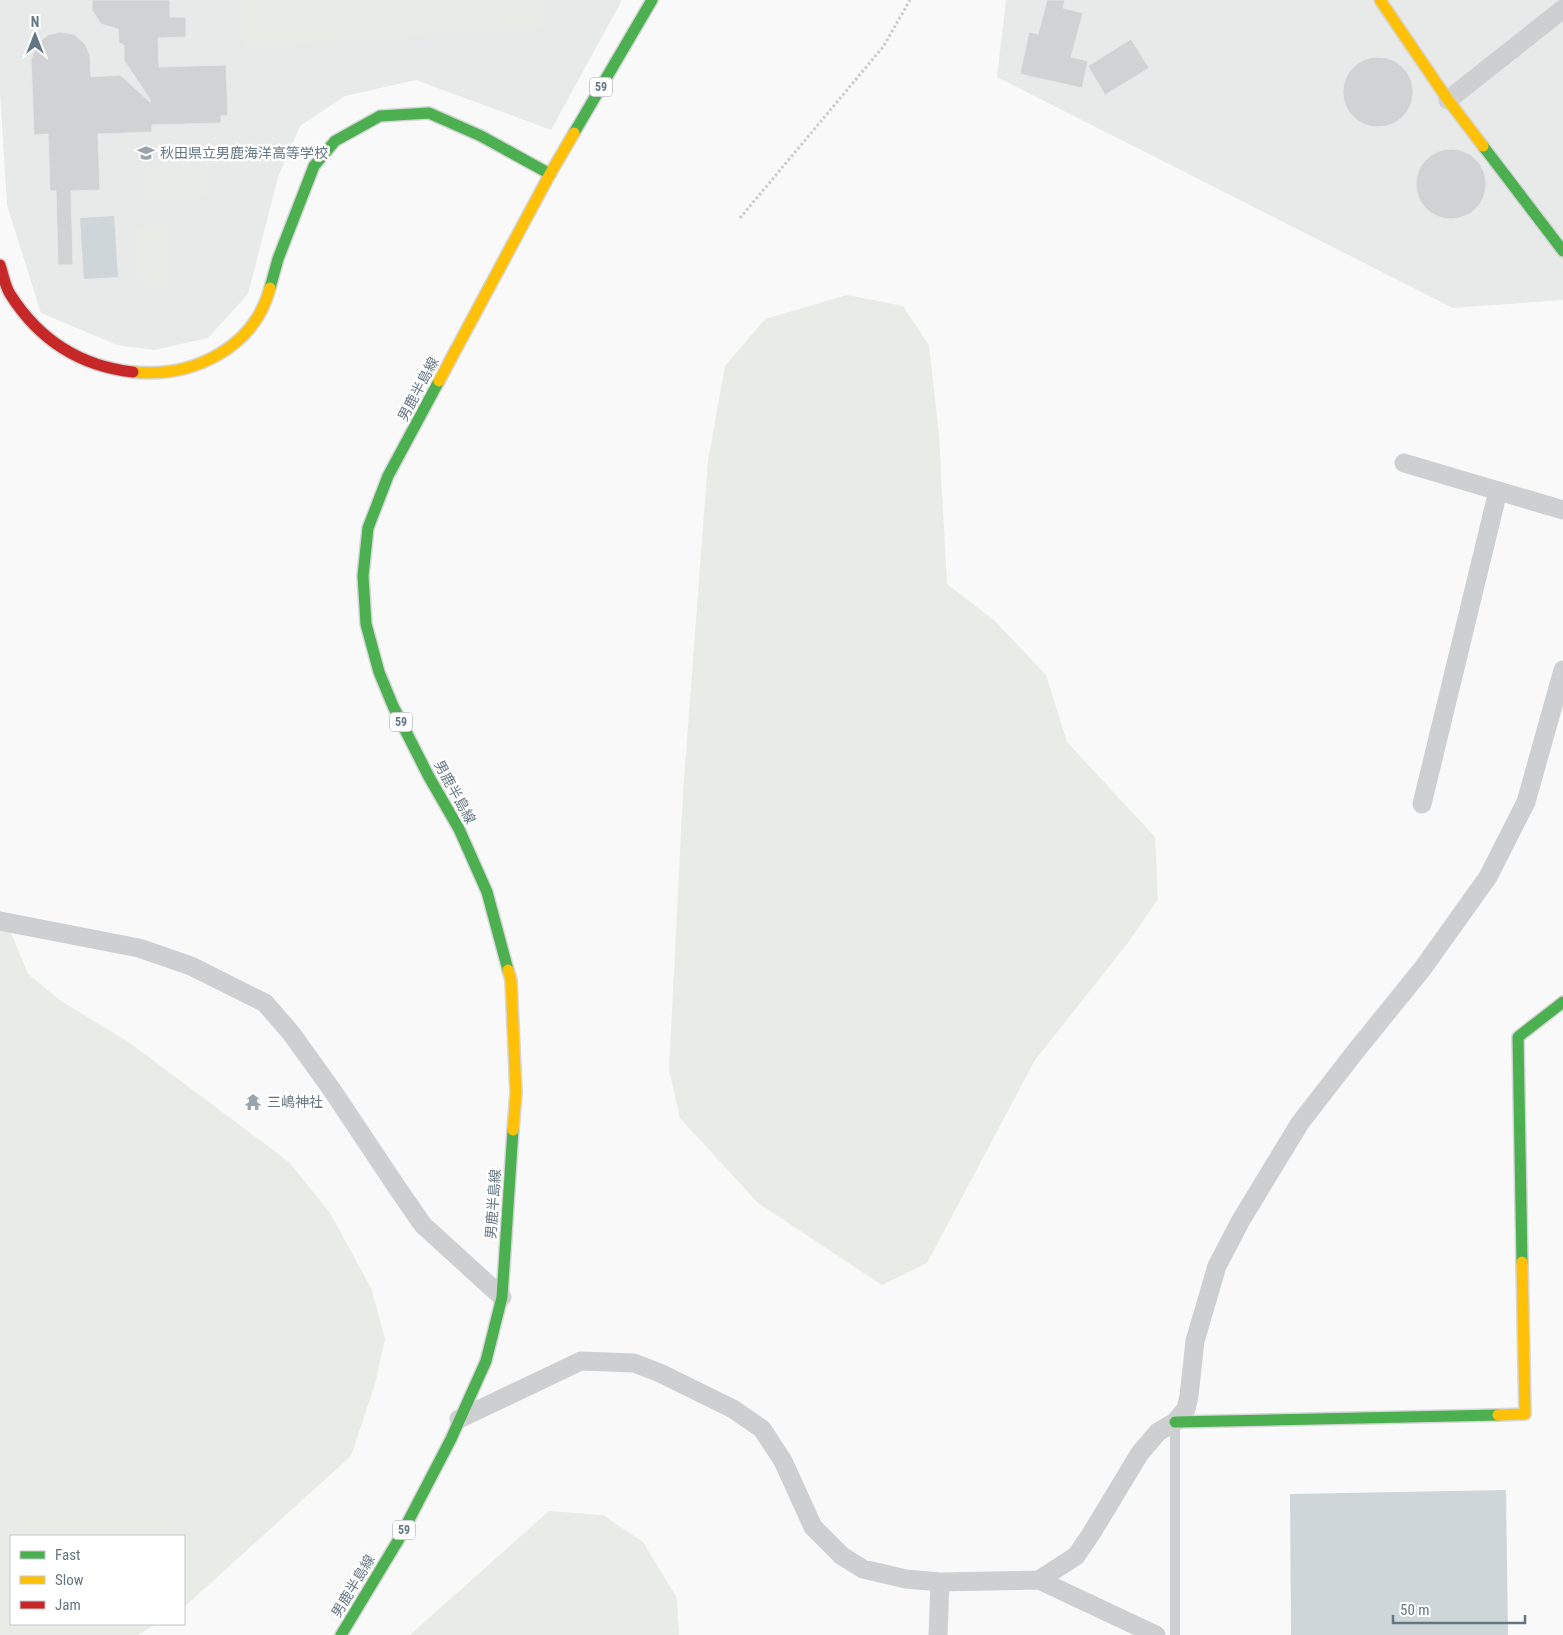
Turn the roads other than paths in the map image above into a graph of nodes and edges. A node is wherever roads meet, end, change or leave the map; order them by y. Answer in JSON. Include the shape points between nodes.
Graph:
{"nodes":[{"id":1,"x":652,"y":0,"type":"edge"},
{"id":2,"x":1380,"y":0,"type":"edge"},
{"id":3,"x":1563,"y":9,"type":"edge"},
{"id":4,"x":1448,"y":100,"type":"junction"},
{"id":5,"x":550,"y":174,"type":"junction"},
{"id":6,"x":1563,"y":251,"type":"edge"},
{"id":7,"x":0,"y":264,"type":"edge"},
{"id":8,"x":1404,"y":463,"type":"dead end"},
{"id":9,"x":1498,"y":491,"type":"junction"},
{"id":10,"x":1563,"y":510,"type":"edge"},
{"id":11,"x":1563,"y":670,"type":"edge"},
{"id":12,"x":1422,"y":804,"type":"dead end"},
{"id":13,"x":0,"y":921,"type":"edge"},
{"id":14,"x":1563,"y":1002,"type":"edge"},
{"id":15,"x":502,"y":1297,"type":"junction"},
{"id":16,"x":459,"y":1420,"type":"junction"},
{"id":17,"x":1175,"y":1422,"type":"junction"},
{"id":18,"x":1039,"y":1580,"type":"junction"},
{"id":19,"x":940,"y":1582,"type":"junction"},
{"id":20,"x":341,"y":1635,"type":"edge"},
{"id":21,"x":938,"y":1635,"type":"edge"},
{"id":22,"x":1156,"y":1635,"type":"edge"},
{"id":23,"x":1175,"y":1635,"type":"edge"}],
"edges":[{"from":1,"to":5,"type":"street","name":"男鹿半島線","number":"59"},
{"from":2,"to":4,"type":"street"},
{"from":3,"to":4,"type":"street"},
{"from":4,"to":6,"type":"street","via":[[1549,226]]},
{"from":5,"to":7,"type":"street","via":[[481,136],[430,113],[380,116],[334,140],[314,166],[278,259],[268,296],[248,332],[207,361],[179,370],[152,374],[115,370],[76,357],[42,334],[9,293]]},
{"from":5,"to":15,"type":"street","name":"男鹿半島線","number":"59","via":[[388,476],[368,528],[363,576],[366,624],[379,672],[393,706],[459,829],[488,892],[511,980],[516,1093]]},
{"from":8,"to":9,"type":"street"},
{"from":9,"to":10,"type":"street"},
{"from":9,"to":12,"type":"street"},
{"from":11,"to":17,"type":"street","via":[[1526,802],[1488,877],[1423,968],[1300,1123],[1217,1266],[1195,1342],[1186,1409]]},
{"from":13,"to":15,"type":"street","via":[[139,948],[191,966],[265,1003],[332,1090],[423,1224]]},
{"from":14,"to":17,"type":"street","via":[[1518,1037],[1525,1414]]},
{"from":15,"to":16,"type":"street","name":"男鹿半島線","number":"59","via":[[486,1361]]},
{"from":16,"to":19,"type":"street","via":[[581,1361],[634,1363],[733,1409],[762,1429],[783,1461],[813,1527],[842,1556],[863,1569],[906,1579]]},
{"from":16,"to":20,"type":"street","name":"男鹿半島線","number":"59","via":[[399,1539]]},
{"from":17,"to":18,"type":"street","via":[[1158,1432],[1140,1452],[1076,1556]]},
{"from":17,"to":23,"type":"lane"},
{"from":18,"to":19,"type":"street"},
{"from":18,"to":22,"type":"street"},
{"from":19,"to":21,"type":"street"}]}
